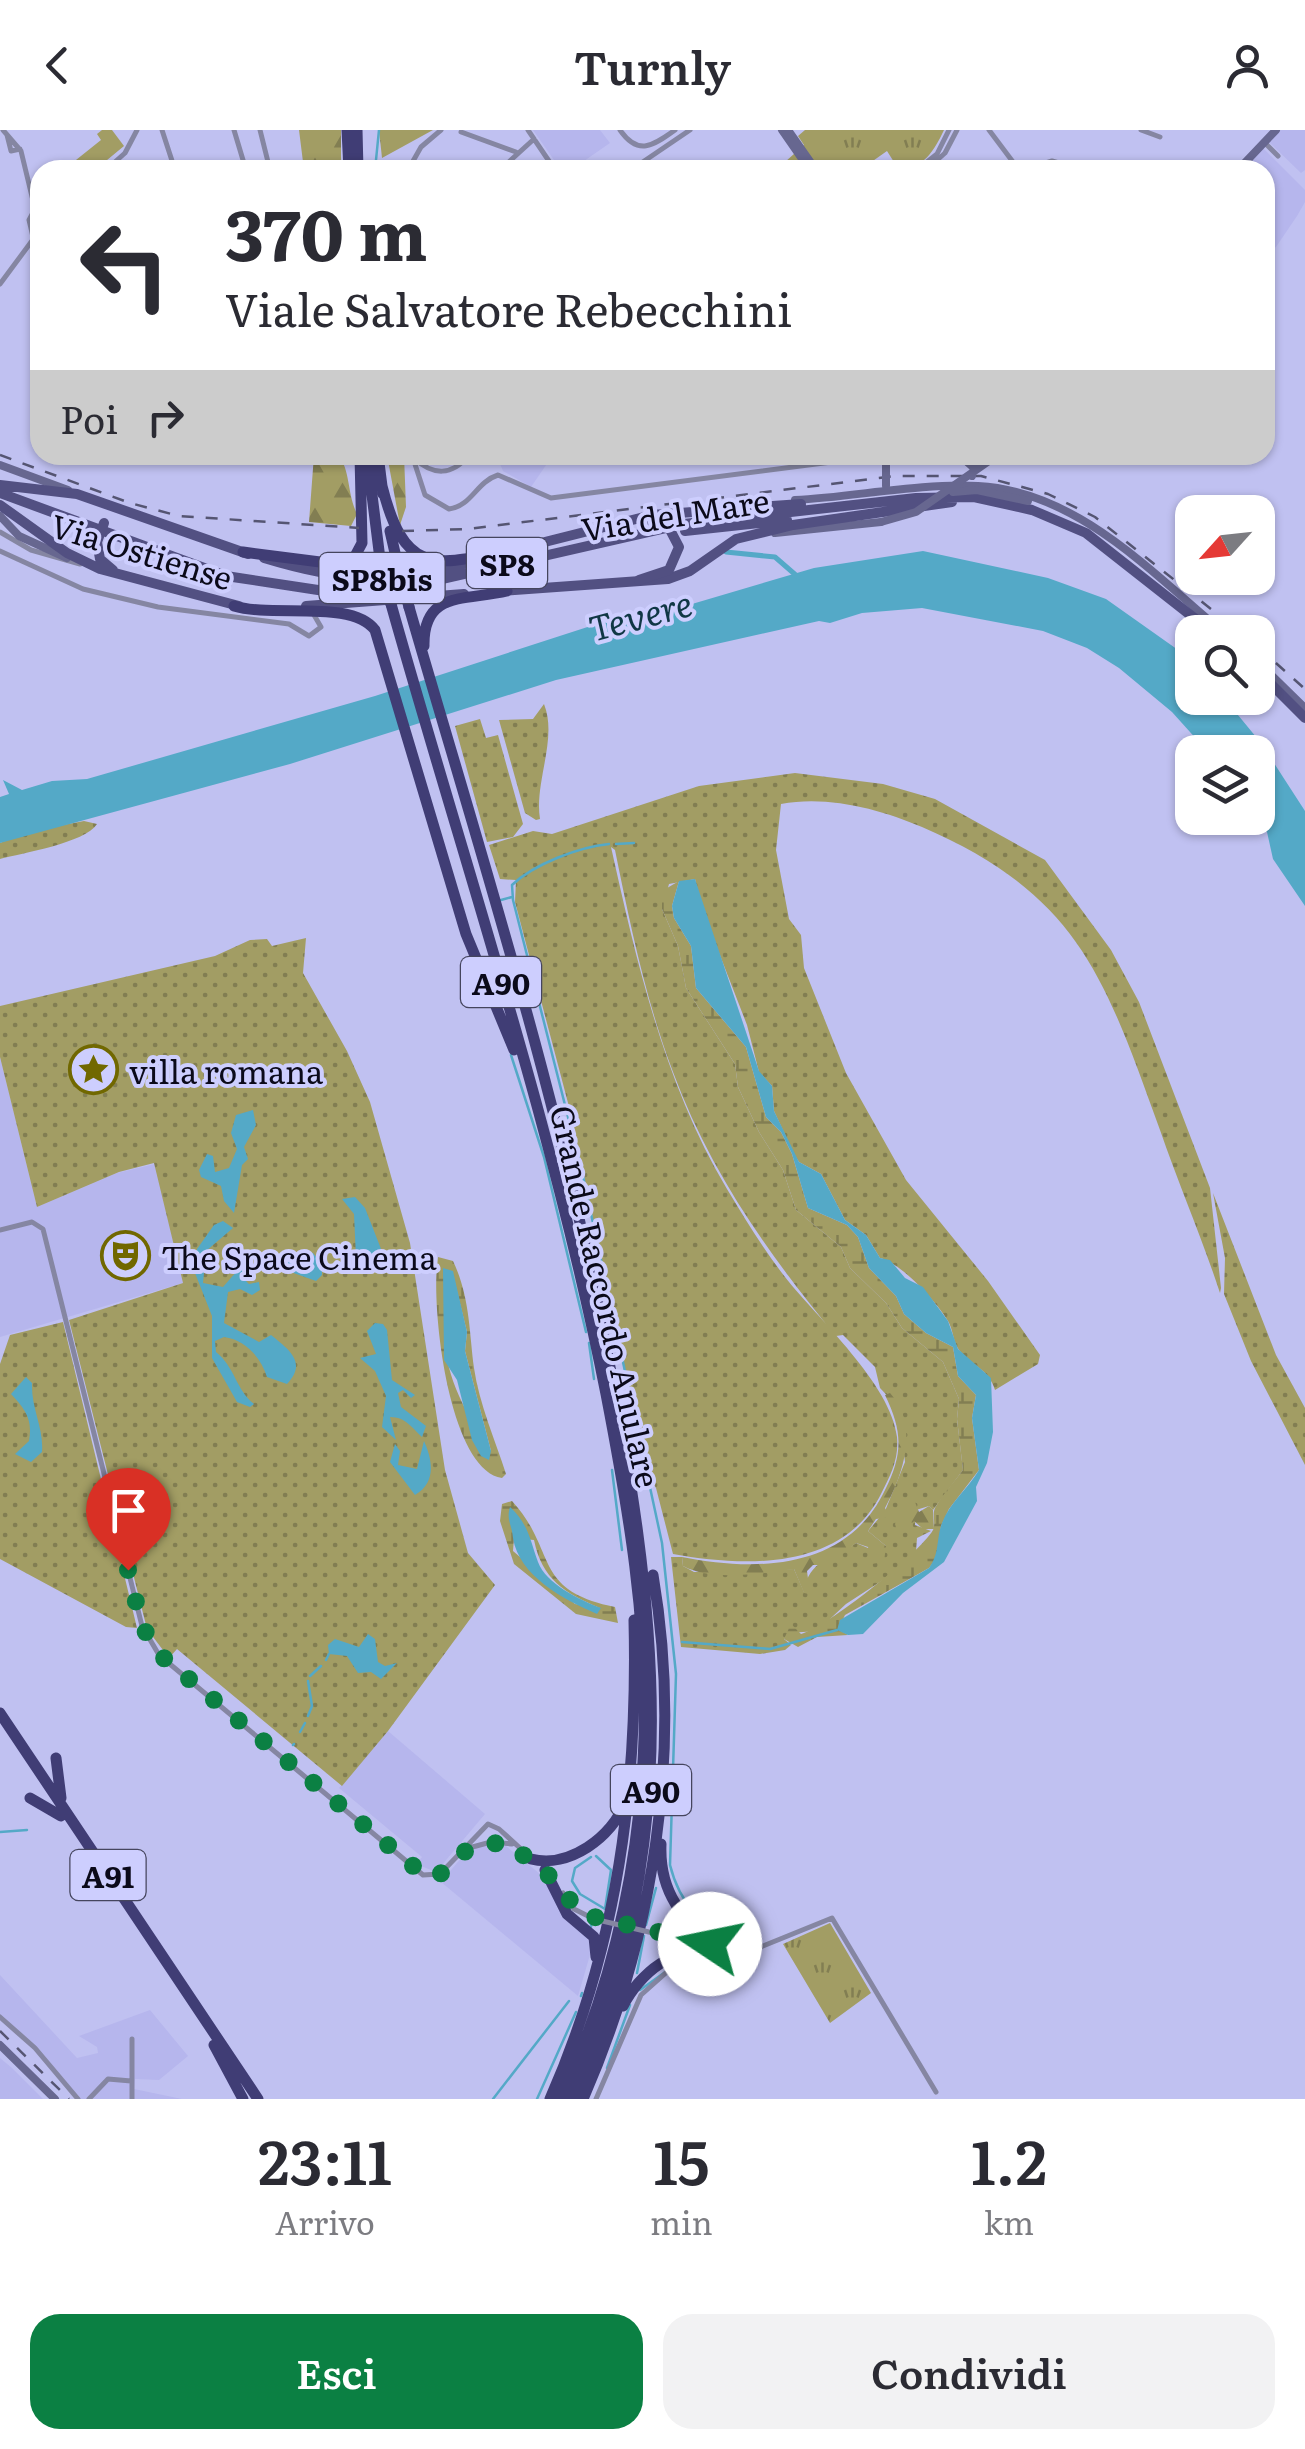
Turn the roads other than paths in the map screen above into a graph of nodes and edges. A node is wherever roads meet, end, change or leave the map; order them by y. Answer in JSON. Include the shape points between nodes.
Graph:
{"nodes":[{"id":1,"x":137,"y":130,"type":"edge"},
{"id":2,"x":234,"y":130,"type":"edge"},
{"id":3,"x":260,"y":130,"type":"edge"},
{"id":4,"x":347,"y":130,"type":"edge"},
{"id":5,"x":357,"y":130,"type":"edge"},
{"id":6,"x":441,"y":130,"type":"edge"},
{"id":7,"x":528,"y":130,"type":"edge"},
{"id":8,"x":620,"y":130,"type":"edge"},
{"id":9,"x":675,"y":130,"type":"edge"},
{"id":10,"x":690,"y":130,"type":"edge"},
{"id":11,"x":785,"y":130,"type":"edge"},
{"id":12,"x":953,"y":130,"type":"edge"},
{"id":13,"x":989,"y":130,"type":"edge"},
{"id":14,"x":1142,"y":130,"type":"edge"},
{"id":15,"x":1276,"y":130,"type":"edge"},
{"id":16,"x":165,"y":131,"type":"edge"},
{"id":17,"x":461,"y":132,"type":"dead end"},
{"id":18,"x":5,"y":133,"type":"edge"},
{"id":19,"x":1160,"y":137,"type":"dead end"},
{"id":20,"x":534,"y":139,"type":"junction"},
{"id":21,"x":1264,"y":142,"type":"junction"},
{"id":22,"x":638,"y":147,"type":"junction"},
{"id":23,"x":516,"y":152,"type":"junction"},
{"id":24,"x":1278,"y":156,"type":"dead end"},
{"id":25,"x":117,"y":160,"type":"edge"},
{"id":26,"x":172,"y":160,"type":"edge"},
{"id":27,"x":243,"y":160,"type":"edge"},
{"id":28,"x":268,"y":160,"type":"edge"},
{"id":29,"x":348,"y":160,"type":"edge"},
{"id":30,"x":358,"y":160,"type":"edge"},
{"id":31,"x":414,"y":160,"type":"edge"},
{"id":32,"x":509,"y":160,"type":"edge"},
{"id":33,"x":548,"y":160,"type":"edge"},
{"id":34,"x":642,"y":160,"type":"joint"},
{"id":35,"x":806,"y":160,"type":"edge"},
{"id":36,"x":929,"y":160,"type":"edge"},
{"id":37,"x":938,"y":160,"type":"edge"},
{"id":38,"x":1014,"y":160,"type":"edge"},
{"id":39,"x":1247,"y":160,"type":"edge"},
{"id":40,"x":30,"y":188,"type":"edge"},
{"id":41,"x":30,"y":241,"type":"edge"},
{"id":42,"x":0,"y":284,"type":"edge"},
{"id":43,"x":0,"y":465,"type":"edge"},
{"id":44,"x":364,"y":465,"type":"edge"},
{"id":45,"x":366,"y":465,"type":"edge"},
{"id":46,"x":379,"y":465,"type":"edge"},
{"id":47,"x":414,"y":465,"type":"edge"},
{"id":48,"x":424,"y":465,"type":"edge"},
{"id":49,"x":458,"y":465,"type":"edge"},
{"id":50,"x":823,"y":465,"type":"edge"},
{"id":51,"x":887,"y":465,"type":"edge"},
{"id":52,"x":970,"y":465,"type":"edge"},
{"id":53,"x":985,"y":465,"type":"edge"},
{"id":54,"x":430,"y":470,"type":"junction"},
{"id":55,"x":416,"y":475,"type":"junction"},
{"id":56,"x":972,"y":476,"type":"junction"},
{"id":57,"x":0,"y":486,"type":"edge"},
{"id":58,"x":382,"y":486,"type":"junction"},
{"id":59,"x":76,"y":494,"type":"junction"},
{"id":60,"x":939,"y":498,"type":"junction"},
{"id":61,"x":0,"y":499,"type":"edge"},
{"id":62,"x":798,"y":500,"type":"junction"},
{"id":63,"x":896,"y":500,"type":"junction"},
{"id":64,"x":995,"y":501,"type":"junction"},
{"id":65,"x":874,"y":502,"type":"junction"},
{"id":66,"x":691,"y":512,"type":"junction"},
{"id":67,"x":132,"y":514,"type":"junction"},
{"id":68,"x":0,"y":516,"type":"edge"},
{"id":69,"x":638,"y":518,"type":"junction"},
{"id":70,"x":0,"y":532,"type":"edge"},
{"id":71,"x":761,"y":535,"type":"junction"},
{"id":72,"x":1114,"y":542,"type":"junction"},
{"id":73,"x":521,"y":548,"type":"junction"},
{"id":74,"x":0,"y":551,"type":"edge"},
{"id":75,"x":48,"y":552,"type":"junction"},
{"id":76,"x":243,"y":552,"type":"junction"},
{"id":77,"x":100,"y":569,"type":"junction"},
{"id":78,"x":117,"y":572,"type":"junction"},
{"id":79,"x":639,"y":580,"type":"junction"},
{"id":80,"x":507,"y":591,"type":"junction"},
{"id":81,"x":234,"y":606,"type":"junction"},
{"id":82,"x":312,"y":613,"type":"junction"},
{"id":83,"x":1191,"y":615,"type":"edge"},
{"id":84,"x":1202,"y":615,"type":"edge"},
{"id":85,"x":420,"y":623,"type":"junction"},
{"id":86,"x":1275,"y":679,"type":"edge"},
{"id":87,"x":1275,"y":688,"type":"edge"},
{"id":88,"x":1305,"y":708,"type":"edge"},
{"id":89,"x":1305,"y":718,"type":"edge"},
{"id":90,"x":537,"y":1104,"type":"junction"},
{"id":91,"x":0,"y":1230,"type":"edge"},
{"id":92,"x":630,"y":1472,"type":"junction"},
{"id":93,"x":632,"y":1541,"type":"junction"},
{"id":94,"x":0,"y":1714,"type":"edge"},
{"id":95,"x":0,"y":1724,"type":"edge"},
{"id":96,"x":56,"y":1758,"type":"dead end"},
{"id":97,"x":633,"y":1759,"type":"junction"},
{"id":98,"x":662,"y":1774,"type":"junction"},
{"id":99,"x":30,"y":1798,"type":"dead end"},
{"id":100,"x":65,"y":1816,"type":"junction"},
{"id":101,"x":497,"y":1828,"type":"junction"},
{"id":102,"x":480,"y":1830,"type":"junction"},
{"id":103,"x":496,"y":1841,"type":"junction"},
{"id":104,"x":484,"y":1842,"type":"junction"},
{"id":105,"x":515,"y":1845,"type":"junction"},
{"id":106,"x":462,"y":1851,"type":"junction"},
{"id":107,"x":531,"y":1859,"type":"junction"},
{"id":108,"x":544,"y":1870,"type":"junction"},
{"id":109,"x":745,"y":1952,"type":"junction"},
{"id":110,"x":718,"y":1954,"type":"junction"},
{"id":111,"x":731,"y":1959,"type":"junction"},
{"id":112,"x":585,"y":2010,"type":"junction"},
{"id":113,"x":0,"y":2017,"type":"edge"},
{"id":114,"x":607,"y":2037,"type":"junction"},
{"id":115,"x":132,"y":2038,"type":"dead end"},
{"id":116,"x":0,"y":2046,"type":"edge"},
{"id":117,"x":131,"y":2081,"type":"junction"},
{"id":118,"x":936,"y":2092,"type":"dead end"},
{"id":119,"x":55,"y":2099,"type":"edge"},
{"id":120,"x":78,"y":2099,"type":"edge"},
{"id":121,"x":89,"y":2099,"type":"edge"},
{"id":122,"x":132,"y":2099,"type":"edge"},
{"id":123,"x":250,"y":2099,"type":"edge"},
{"id":124,"x":548,"y":2099,"type":"edge"},
{"id":125,"x":561,"y":2099,"type":"edge"},
{"id":126,"x":572,"y":2099,"type":"edge"},
{"id":127,"x":583,"y":2099,"type":"edge"},
{"id":128,"x":596,"y":2099,"type":"edge"}],
"edges":[{"from":1,"to":25,"type":"street"},
{"from":2,"to":27,"type":"street"},
{"from":3,"to":28,"type":"street"},
{"from":4,"to":29,"type":"highway"},
{"from":5,"to":30,"type":"highway"},
{"from":6,"to":31,"type":"street"},
{"from":7,"to":20,"type":"street"},
{"from":8,"to":22,"type":"street"},
{"from":9,"to":22,"type":"street"},
{"from":10,"to":34,"type":"street"},
{"from":11,"to":35,"type":"main road"},
{"from":12,"to":36,"type":"street"},
{"from":12,"to":37,"type":"street"},
{"from":13,"to":38,"type":"street"},
{"from":14,"to":19,"type":"street"},
{"from":15,"to":21,"type":"main road"},
{"from":16,"to":26,"type":"street"},
{"from":17,"to":23,"type":"street"},
{"from":18,"to":40,"type":"street","via":[[20,149]]},
{"from":20,"to":23,"type":"street"},
{"from":20,"to":33,"type":"street"},
{"from":21,"to":24,"type":"street"},
{"from":21,"to":39,"type":"main road"},
{"from":22,"to":34,"type":"street"},
{"from":23,"to":32,"type":"street"},
{"from":41,"to":42,"type":"street"},
{"from":43,"to":59,"type":"main road","name":"Via Ostiense","number":"SP8bis"},
{"from":44,"to":76,"type":"highway","via":[[362,539],[354,558],[328,564]]},
{"from":45,"to":90,"type":"highway","name":"Grande Raccordo Anulare","number":"A90","bridge":true,"via":[[381,568]]},
{"from":46,"to":58,"type":"highway","name":"Grande Raccordo Anulare","number":"A90"},
{"from":47,"to":55,"type":"street"},
{"from":48,"to":54,"type":"street"},
{"from":49,"to":54,"type":"street"},
{"from":50,"to":55,"type":"street","via":[[544,498],[498,475],[462,506],[446,509],[428,500]]},
{"from":51,"to":62,"type":"main road","bridge":true,"via":[[886,486]]},
{"from":52,"to":56,"type":"main road","bridge":true},
{"from":53,"to":56,"type":"main road","bridge":true},
{"from":54,"to":55,"type":"street"},
{"from":56,"to":60,"type":"main road","bridge":true},
{"from":57,"to":59,"type":"main road"},
{"from":58,"to":73,"type":"highway","via":[[396,534],[418,556],[448,560]]},
{"from":58,"to":85,"type":"highway","name":"Grande Raccordo Anulare","number":"A90","bridge":true,"via":[[409,607]]},
{"from":59,"to":67,"type":"main road","name":"Via Ostiense","number":"SP8bis"},
{"from":60,"to":71,"type":"main road","number":"SP8bis","bridge":true,"via":[[895,520]]},
{"from":60,"to":72,"type":"main road","number":"SP8bis","bridge":true,"via":[[970,489],[1028,501]]},
{"from":61,"to":63,"type":"main road","name":"Via del Mare","number":"SP8","via":[[228,584],[320,597],[430,588],[650,535],[812,518]]},
{"from":61,"to":65,"type":"main road","name":"Via del Mare","number":"SP8","via":[[226,576],[314,590],[434,580],[654,528]]},
{"from":61,"to":77,"type":"main road","via":[[69,554]]},
{"from":62,"to":66,"type":"main road","number":"SP8bis"},
{"from":62,"to":72,"type":"main road","number":"SP8bis","via":[[985,486],[1054,506]]},
{"from":63,"to":64,"type":"main road","name":"Via del Mare","number":"SP8"},
{"from":63,"to":65,"type":"main road","name":"Via del Mare","number":"SP8"},
{"from":64,"to":71,"type":"main road","via":[[956,501]]},
{"from":64,"to":83,"type":"main road","name":"Via del Mare","number":"SP8","via":[[1042,513],[1092,537]]},
{"from":65,"to":66,"type":"main road","name":"Via Ostiense"},
{"from":66,"to":69,"type":"main road","name":"Via Ostiense","number":"SP8bis"},
{"from":67,"to":76,"type":"main road","name":"Via Ostiense","number":"SP8bis"},
{"from":67,"to":78,"type":"main road","bridge":true,"via":[[114,514],[96,542],[100,558]]},
{"from":68,"to":75,"type":"main road","name":"Via Ostiense","number":"SP8bis","via":[[14,533]]},
{"from":69,"to":73,"type":"main road","name":"Via Ostiense","number":"SP8bis"},
{"from":69,"to":79,"type":"main road","bridge":true,"via":[[667,524],[679,547],[669,570]]},
{"from":70,"to":75,"type":"street"},
{"from":71,"to":79,"type":"main road","number":"SP8bis","bridge":true,"via":[[726,543],[682,575]]},
{"from":72,"to":84,"type":"main road","number":"SP8bis"},
{"from":73,"to":76,"type":"main road","name":"Via Ostiense","number":"SP8bis","via":[[426,573],[356,579]]},
{"from":74,"to":82,"type":"street","via":[[70,585],[158,606],[286,624],[309,636],[321,627]]},
{"from":75,"to":77,"type":"main road","name":"Via Ostiense","number":"SP8bis"},
{"from":77,"to":78,"type":"main road","name":"Via Ostiense","number":"SP8bis"},
{"from":78,"to":81,"type":"main road","name":"Via Ostiense","number":"SP8bis"},
{"from":79,"to":80,"type":"main road","name":"Via Ostiense","number":"SP8bis"},
{"from":80,"to":81,"type":"main road","name":"Via Ostiense","number":"SP8bis"},
{"from":80,"to":85,"type":"highway","via":[[448,602]]},
{"from":81,"to":82,"type":"highway"},
{"from":82,"to":90,"type":"highway","via":[[357,615],[380,638],[470,946]]},
{"from":85,"to":92,"type":"highway","name":"Grande Raccordo Anulare","number":"A90","via":[[427,670],[572,1178]]},
{"from":86,"to":88,"type":"main road"},
{"from":87,"to":89,"type":"main road"},
{"from":90,"to":93,"type":"highway","name":"Grande Raccordo Anulare","number":"A90","via":[[581,1273]]},
{"from":91,"to":106,"type":"street","via":[[38,1223],[44,1234],[152,1646],[424,1875],[439,1875]]},
{"from":92,"to":98,"type":"highway","name":"Grande Raccordo Anulare","via":[[662,1634]]},
{"from":92,"to":126,"type":"highway","name":"Grande Raccordo Anulare","number":"A90","via":[[652,1635],[650,1794],[624,1946]]},
{"from":93,"to":97,"type":"highway"},
{"from":93,"to":125,"type":"highway","name":"Grande Raccordo Anulare","number":"A90","via":[[644,1694],[638,1822],[605,1981]]},
{"from":94,"to":100,"type":"highway","number":"A91"},
{"from":95,"to":100,"type":"highway","number":"A91"},
{"from":96,"to":100,"type":"highway"},
{"from":97,"to":107,"type":"highway","via":[[624,1804],[608,1831],[559,1862]]},
{"from":97,"to":112,"type":"highway","via":[[622,1865]]},
{"from":98,"to":110,"type":"highway","via":[[664,1882],[687,1922]]},
{"from":98,"to":114,"type":"highway","name":"Grande Raccordo Anulare","via":[[643,1911]]},
{"from":99,"to":100,"type":"highway"},
{"from":100,"to":123,"type":"highway","number":"A91"},
{"from":100,"to":123,"type":"highway","number":"A91"},
{"from":101,"to":102,"type":"street","via":[[488,1824]]},
{"from":101,"to":103,"type":"street"},
{"from":101,"to":105,"type":"street"},
{"from":102,"to":104,"type":"street"},
{"from":102,"to":106,"type":"street"},
{"from":103,"to":104,"type":"street"},
{"from":103,"to":105,"type":"street"},
{"from":104,"to":106,"type":"street"},
{"from":105,"to":107,"type":"street"},
{"from":107,"to":108,"type":"street"},
{"from":108,"to":110,"type":"street","bridge":true,"via":[[572,1908],[594,1919],[694,1942]]},
{"from":108,"to":112,"type":"highway","via":[[570,1919],[597,1943]]},
{"from":109,"to":110,"type":"street"},
{"from":109,"to":111,"type":"street"},
{"from":109,"to":118,"type":"street","via":[[832,1918]]},
{"from":110,"to":111,"type":"street"},
{"from":110,"to":111,"type":"street","via":[[724,1965]]},
{"from":110,"to":114,"type":"highway","via":[[685,1953],[656,1967],[635,1986]]},
{"from":110,"to":128,"type":"street","via":[[668,1971],[641,1994]]},
{"from":112,"to":124,"type":"highway"},
{"from":113,"to":120,"type":"street"},
{"from":114,"to":127,"type":"highway","name":"Grande Raccordo Anulare"},
{"from":115,"to":117,"type":"street"},
{"from":116,"to":119,"type":"main road"},
{"from":117,"to":121,"type":"street","via":[[108,2079]]},
{"from":117,"to":122,"type":"street"}]}
